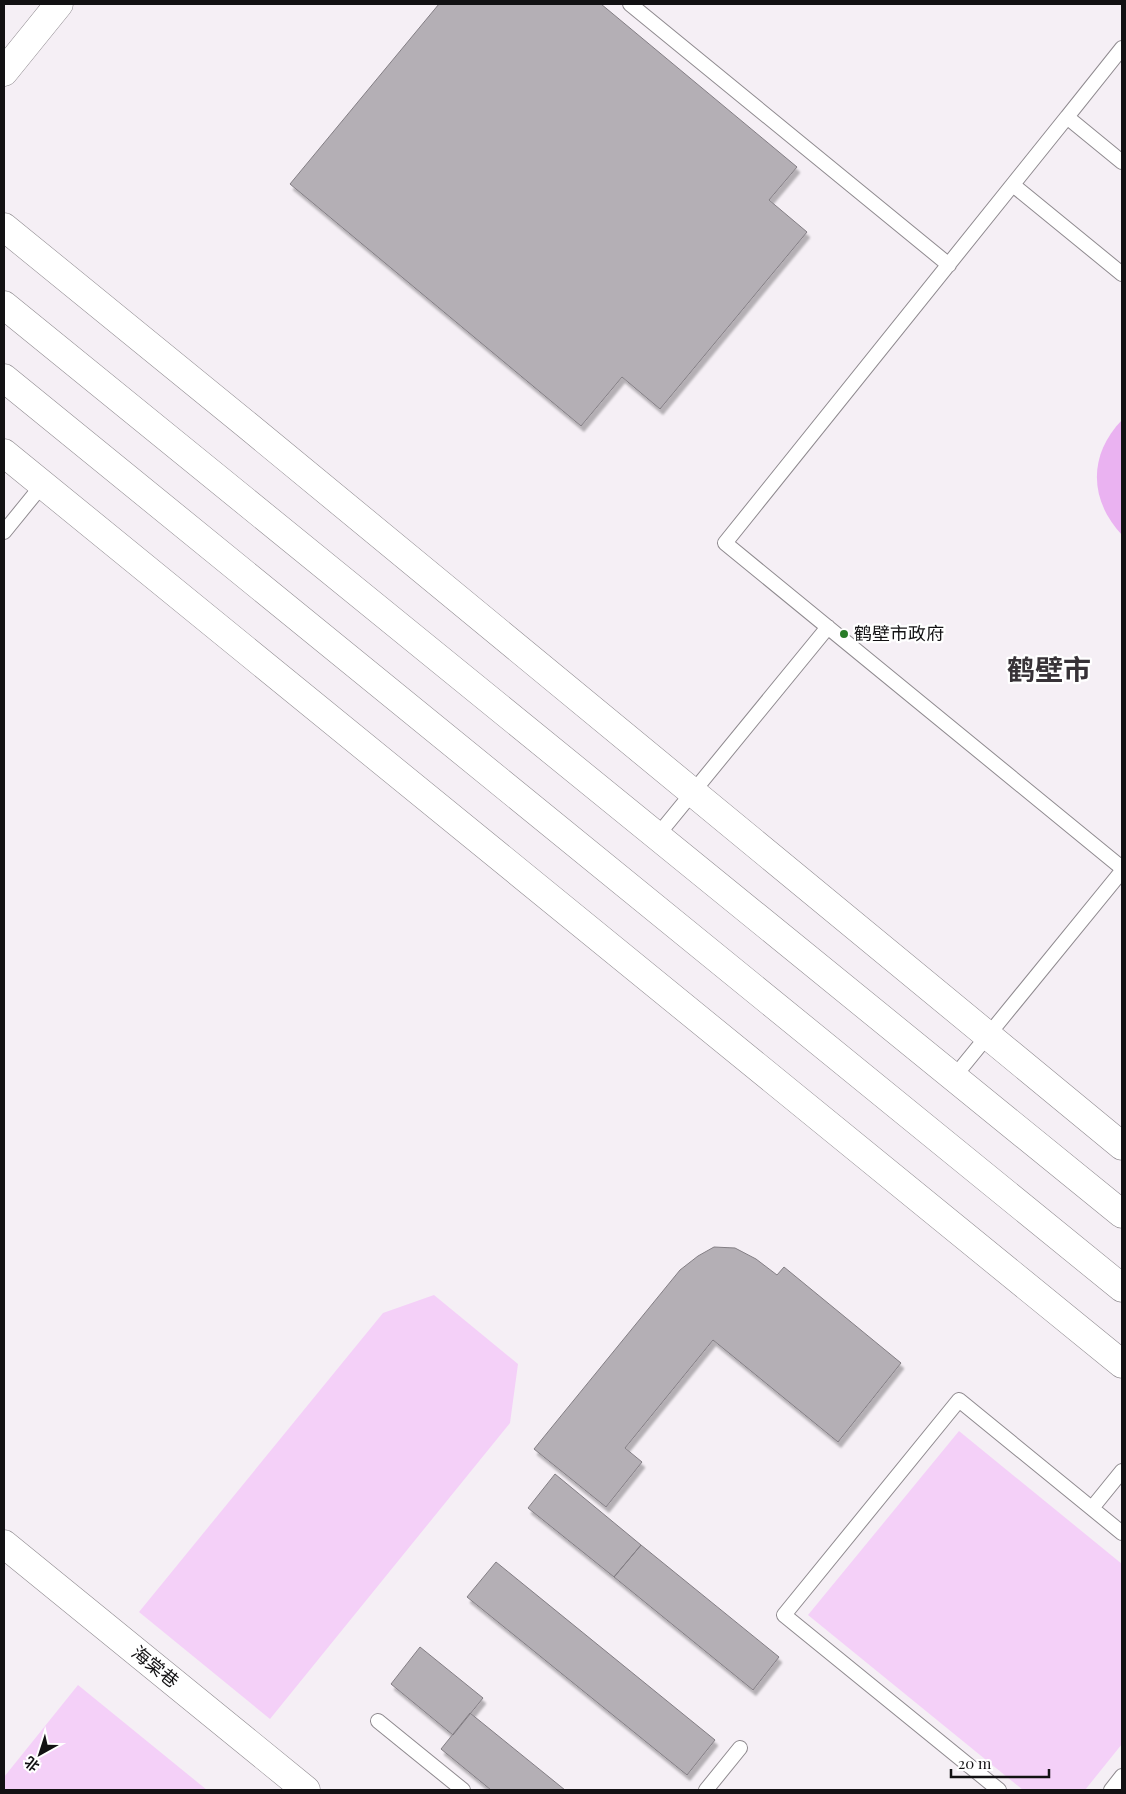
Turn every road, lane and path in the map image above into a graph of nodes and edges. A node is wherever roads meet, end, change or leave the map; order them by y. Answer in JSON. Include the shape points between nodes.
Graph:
{"nodes":[{"id":1,"x":59,"y":4,"type":"edge"},
{"id":2,"x":630,"y":4,"type":"edge"},
{"id":3,"x":1122,"y":48,"type":"edge"},
{"id":4,"x":4,"y":72,"type":"edge"},
{"id":5,"x":1067,"y":117,"type":"junction"},
{"id":6,"x":1122,"y":162,"type":"edge"},
{"id":7,"x":1013,"y":184,"type":"junction"},
{"id":8,"x":4,"y":227,"type":"edge"},
{"id":9,"x":949,"y":265,"type":"junction"},
{"id":10,"x":1122,"y":274,"type":"edge"},
{"id":11,"x":4,"y":305,"type":"edge"},
{"id":12,"x":4,"y":378,"type":"edge"},
{"id":13,"x":4,"y":452,"type":"edge"},
{"id":14,"x":42,"y":484,"type":"junction"},
{"id":15,"x":4,"y":532,"type":"edge"},
{"id":16,"x":828,"y":627,"type":"junction"},
{"id":17,"x":693,"y":792,"type":"junction"},
{"id":18,"x":657,"y":836,"type":"junction"},
{"id":19,"x":1122,"y":870,"type":"edge"},
{"id":20,"x":988,"y":1036,"type":"junction"},
{"id":21,"x":954,"y":1077,"type":"junction"},
{"id":22,"x":1122,"y":1146,"type":"edge"},
{"id":23,"x":1122,"y":1214,"type":"edge"},
{"id":24,"x":1122,"y":1288,"type":"edge"},
{"id":25,"x":1122,"y":1364,"type":"edge"},
{"id":26,"x":1122,"y":1471,"type":"edge"},
{"id":27,"x":1092,"y":1508,"type":"junction"},
{"id":28,"x":1122,"y":1533,"type":"edge"},
{"id":29,"x":4,"y":1544,"type":"edge"},
{"id":30,"x":378,"y":1721,"type":"dead end"},
{"id":31,"x":740,"y":1748,"type":"dead end"},
{"id":32,"x":1122,"y":1776,"type":"edge"},
{"id":33,"x":306,"y":1790,"type":"edge"},
{"id":34,"x":463,"y":1790,"type":"edge"},
{"id":35,"x":706,"y":1790,"type":"edge"},
{"id":36,"x":999,"y":1790,"type":"edge"},
{"id":37,"x":1110,"y":1790,"type":"edge"}],
"edges":[{"from":1,"to":4,"type":"street"},
{"from":2,"to":9,"type":"lane"},
{"from":3,"to":5,"type":"lane"},
{"from":5,"to":6,"type":"lane"},
{"from":5,"to":7,"type":"lane"},
{"from":7,"to":9,"type":"lane"},
{"from":7,"to":10,"type":"lane"},
{"from":8,"to":17,"type":"street"},
{"from":9,"to":16,"type":"lane","via":[[725,543]]},
{"from":11,"to":18,"type":"street"},
{"from":12,"to":24,"type":"street"},
{"from":13,"to":14,"type":"street"},
{"from":14,"to":15,"type":"lane"},
{"from":14,"to":25,"type":"street"},
{"from":16,"to":17,"type":"lane"},
{"from":16,"to":19,"type":"lane"},
{"from":17,"to":18,"type":"lane"},
{"from":17,"to":20,"type":"street"},
{"from":18,"to":21,"type":"street"},
{"from":19,"to":20,"type":"lane"},
{"from":20,"to":21,"type":"lane"},
{"from":20,"to":22,"type":"street"},
{"from":21,"to":23,"type":"street"},
{"from":26,"to":27,"type":"lane"},
{"from":27,"to":28,"type":"lane"},
{"from":27,"to":36,"type":"lane","via":[[958,1400],[784,1615]]},
{"from":29,"to":33,"type":"street","name":"海棠巷"},
{"from":30,"to":34,"type":"lane"},
{"from":31,"to":35,"type":"lane"},
{"from":32,"to":37,"type":"lane"}]}
